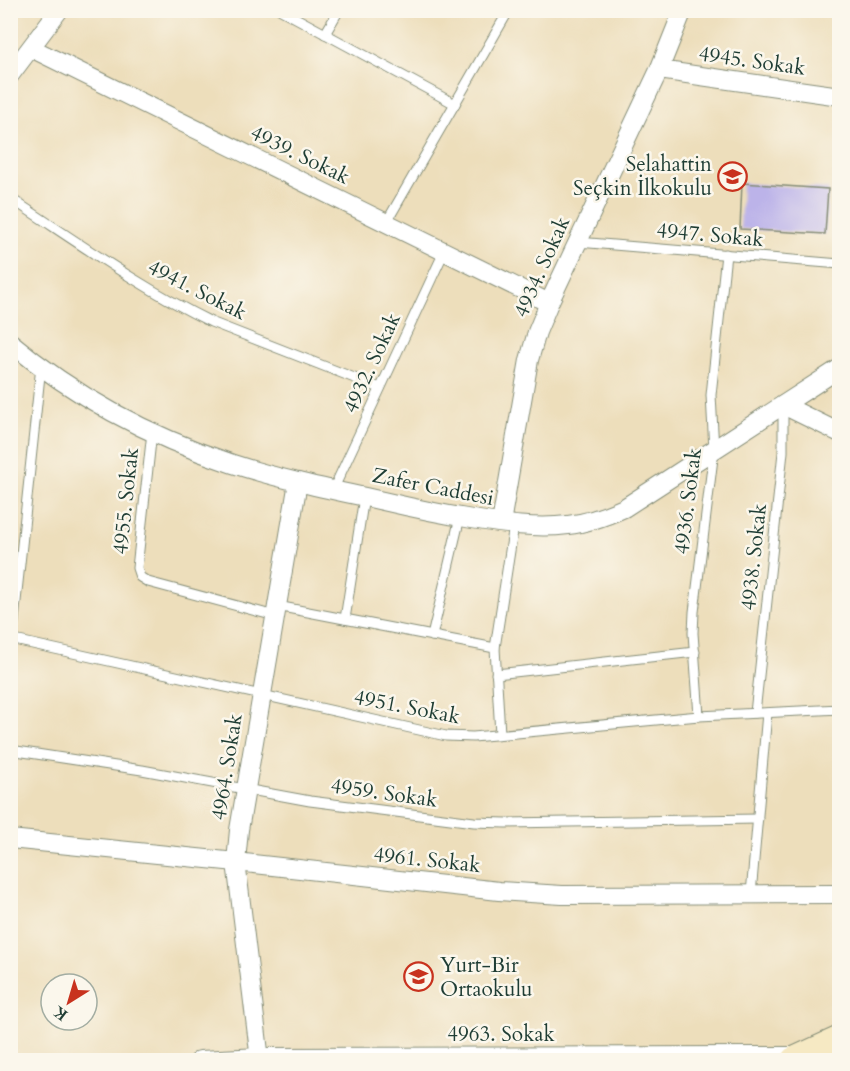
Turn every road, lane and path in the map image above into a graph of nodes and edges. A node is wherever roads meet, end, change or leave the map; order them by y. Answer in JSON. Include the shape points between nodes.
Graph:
{"nodes":[{"id":1,"x":59,"y":10,"type":"edge"},
{"id":2,"x":281,"y":10,"type":"edge"},
{"id":3,"x":339,"y":10,"type":"edge"},
{"id":4,"x":509,"y":10,"type":"edge"},
{"id":5,"x":683,"y":10,"type":"edge"},
{"id":6,"x":325,"y":34,"type":"junction"},
{"id":7,"x":31,"y":48,"type":"junction"},
{"id":8,"x":659,"y":70,"type":"junction"},
{"id":9,"x":10,"y":75,"type":"edge"},
{"id":10,"x":840,"y":96,"type":"edge"},
{"id":11,"x":455,"y":104,"type":"junction"},
{"id":12,"x":10,"y":198,"type":"edge"},
{"id":13,"x":386,"y":223,"type":"junction"},
{"id":14,"x":578,"y":242,"type":"junction"},
{"id":15,"x":444,"y":252,"type":"junction"},
{"id":16,"x":726,"y":254,"type":"junction"},
{"id":17,"x":840,"y":264,"type":"edge"},
{"id":18,"x":549,"y":303,"type":"junction"},
{"id":19,"x":10,"y":342,"type":"edge"},
{"id":20,"x":41,"y":366,"type":"junction"},
{"id":21,"x":840,"y":368,"type":"edge"},
{"id":22,"x":381,"y":388,"type":"junction"},
{"id":23,"x":783,"y":405,"type":"junction"},
{"id":24,"x":152,"y":432,"type":"junction"},
{"id":25,"x":840,"y":433,"type":"edge"},
{"id":26,"x":714,"y":450,"type":"junction"},
{"id":27,"x":298,"y":482,"type":"junction"},
{"id":28,"x":333,"y":490,"type":"junction"},
{"id":29,"x":364,"y":497,"type":"junction"},
{"id":30,"x":460,"y":517,"type":"junction"},
{"id":31,"x":507,"y":524,"type":"junction"},
{"id":32,"x":15,"y":576,"type":"edge"},
{"id":33,"x":276,"y":611,"type":"junction"},
{"id":34,"x":345,"y":619,"type":"junction"},
{"id":35,"x":432,"y":636,"type":"junction"},
{"id":36,"x":11,"y":639,"type":"edge"},
{"id":37,"x":495,"y":648,"type":"junction"},
{"id":38,"x":695,"y":652,"type":"junction"},
{"id":39,"x":496,"y":674,"type":"junction"},
{"id":40,"x":262,"y":695,"type":"junction"},
{"id":41,"x":840,"y":709,"type":"edge"},
{"id":42,"x":755,"y":713,"type":"junction"},
{"id":43,"x":767,"y":713,"type":"junction"},
{"id":44,"x":699,"y":716,"type":"junction"},
{"id":45,"x":500,"y":734,"type":"junction"},
{"id":46,"x":10,"y":750,"type":"edge"},
{"id":47,"x":246,"y":790,"type":"junction"},
{"id":48,"x":758,"y":819,"type":"junction"},
{"id":49,"x":10,"y":839,"type":"edge"},
{"id":50,"x":236,"y":862,"type":"junction"},
{"id":51,"x":751,"y":894,"type":"junction"},
{"id":52,"x":840,"y":894,"type":"edge"},
{"id":53,"x":840,"y":1039,"type":"edge"},
{"id":54,"x":799,"y":1058,"type":"edge"},
{"id":55,"x":260,"y":1059,"type":"edge"},
{"id":56,"x":200,"y":1060,"type":"edge"}],
"edges":[{"from":1,"to":7,"type":"street"},
{"from":2,"to":6,"type":"lane"},
{"from":3,"to":6,"type":"lane"},
{"from":4,"to":11,"type":"lane"},
{"from":5,"to":8,"type":"street","name":"4934. Sokak"},
{"from":6,"to":11,"type":"lane"},
{"from":7,"to":9,"type":"street"},
{"from":7,"to":13,"type":"street","name":"4939. Sokak"},
{"from":8,"to":10,"type":"street","name":"4945. Sokak"},
{"from":8,"to":14,"type":"street","name":"4934. Sokak"},
{"from":11,"to":13,"type":"lane"},
{"from":12,"to":22,"type":"lane","name":"4941. Sokak","via":[[158,294],[211,322]]},
{"from":13,"to":15,"type":"street","name":"4939. Sokak"},
{"from":14,"to":16,"type":"lane","name":"4947. Sokak"},
{"from":14,"to":18,"type":"street","name":"4934. Sokak"},
{"from":15,"to":18,"type":"street","name":"4939. Sokak"},
{"from":15,"to":22,"type":"lane","name":"4932. Sokak"},
{"from":16,"to":17,"type":"lane","name":"4947. Sokak"},
{"from":16,"to":26,"type":"lane","name":"4936. Sokak","via":[[711,395]]},
{"from":18,"to":31,"type":"street","name":"4934. Sokak","via":[[529,360]]},
{"from":19,"to":20,"type":"street","name":"Zafer Caddesi"},
{"from":20,"to":24,"type":"street","name":"Zafer Caddesi","via":[[100,406]]},
{"from":20,"to":32,"type":"lane"},
{"from":21,"to":23,"type":"street","name":"Zafer Caddesi"},
{"from":22,"to":28,"type":"lane","name":"4932. Sokak"},
{"from":23,"to":25,"type":"street"},
{"from":23,"to":26,"type":"street","name":"Zafer Caddesi"},
{"from":23,"to":42,"type":"lane","name":"4938. Sokak","via":[[783,452]]},
{"from":24,"to":27,"type":"street","name":"Zafer Caddesi","via":[[187,448]]},
{"from":24,"to":33,"type":"lane","name":"4955. Sokak","via":[[137,568],[140,577]]},
{"from":26,"to":31,"type":"street","name":"Zafer Caddesi","via":[[624,508],[596,519],[536,527]]},
{"from":26,"to":38,"type":"lane","name":"4936. Sokak","via":[[694,601]]},
{"from":27,"to":28,"type":"street","name":"Zafer Caddesi"},
{"from":27,"to":33,"type":"street","name":"4964. Sokak"},
{"from":28,"to":29,"type":"street","name":"Zafer Caddesi"},
{"from":29,"to":30,"type":"street","name":"Zafer Caddesi"},
{"from":29,"to":34,"type":"lane"},
{"from":30,"to":31,"type":"street","name":"Zafer Caddesi"},
{"from":30,"to":35,"type":"lane"},
{"from":31,"to":37,"type":"lane","name":"4934. Sokak"},
{"from":32,"to":36,"type":"lane"},
{"from":33,"to":34,"type":"lane","name":"4955. Sokak"},
{"from":33,"to":40,"type":"street","name":"4964. Sokak"},
{"from":34,"to":35,"type":"lane","name":"4955. Sokak"},
{"from":35,"to":37,"type":"lane","name":"4955. Sokak"},
{"from":36,"to":40,"type":"lane","name":"4951. Sokak"},
{"from":37,"to":39,"type":"lane","name":"4934. Sokak"},
{"from":38,"to":39,"type":"lane"},
{"from":38,"to":44,"type":"lane","name":"4936. Sokak"},
{"from":39,"to":45,"type":"lane","name":"4934. Sokak"},
{"from":40,"to":45,"type":"lane","name":"4951. Sokak","via":[[446,736]]},
{"from":40,"to":47,"type":"street","name":"4964. Sokak"},
{"from":41,"to":43,"type":"lane","name":"4951. Sokak"},
{"from":42,"to":43,"type":"lane","name":"4951. Sokak"},
{"from":42,"to":44,"type":"lane","name":"4951. Sokak"},
{"from":43,"to":48,"type":"lane"},
{"from":44,"to":45,"type":"lane","name":"4951. Sokak"},
{"from":46,"to":47,"type":"lane","name":"4959. Sokak"},
{"from":47,"to":48,"type":"lane","name":"4959. Sokak","via":[[474,822]]},
{"from":47,"to":50,"type":"street","name":"4964. Sokak"},
{"from":48,"to":51,"type":"lane"},
{"from":49,"to":50,"type":"street","name":"4961. Sokak"},
{"from":50,"to":51,"type":"street","name":"4961. Sokak","via":[[561,895]]},
{"from":50,"to":55,"type":"street","name":"4964. Sokak"},
{"from":51,"to":52,"type":"street","name":"4961. Sokak"},
{"from":53,"to":54,"type":"main road"},
{"from":54,"to":55,"type":"street","name":"4963. Sokak"},
{"from":55,"to":56,"type":"street","name":"4963. Sokak"}]}
